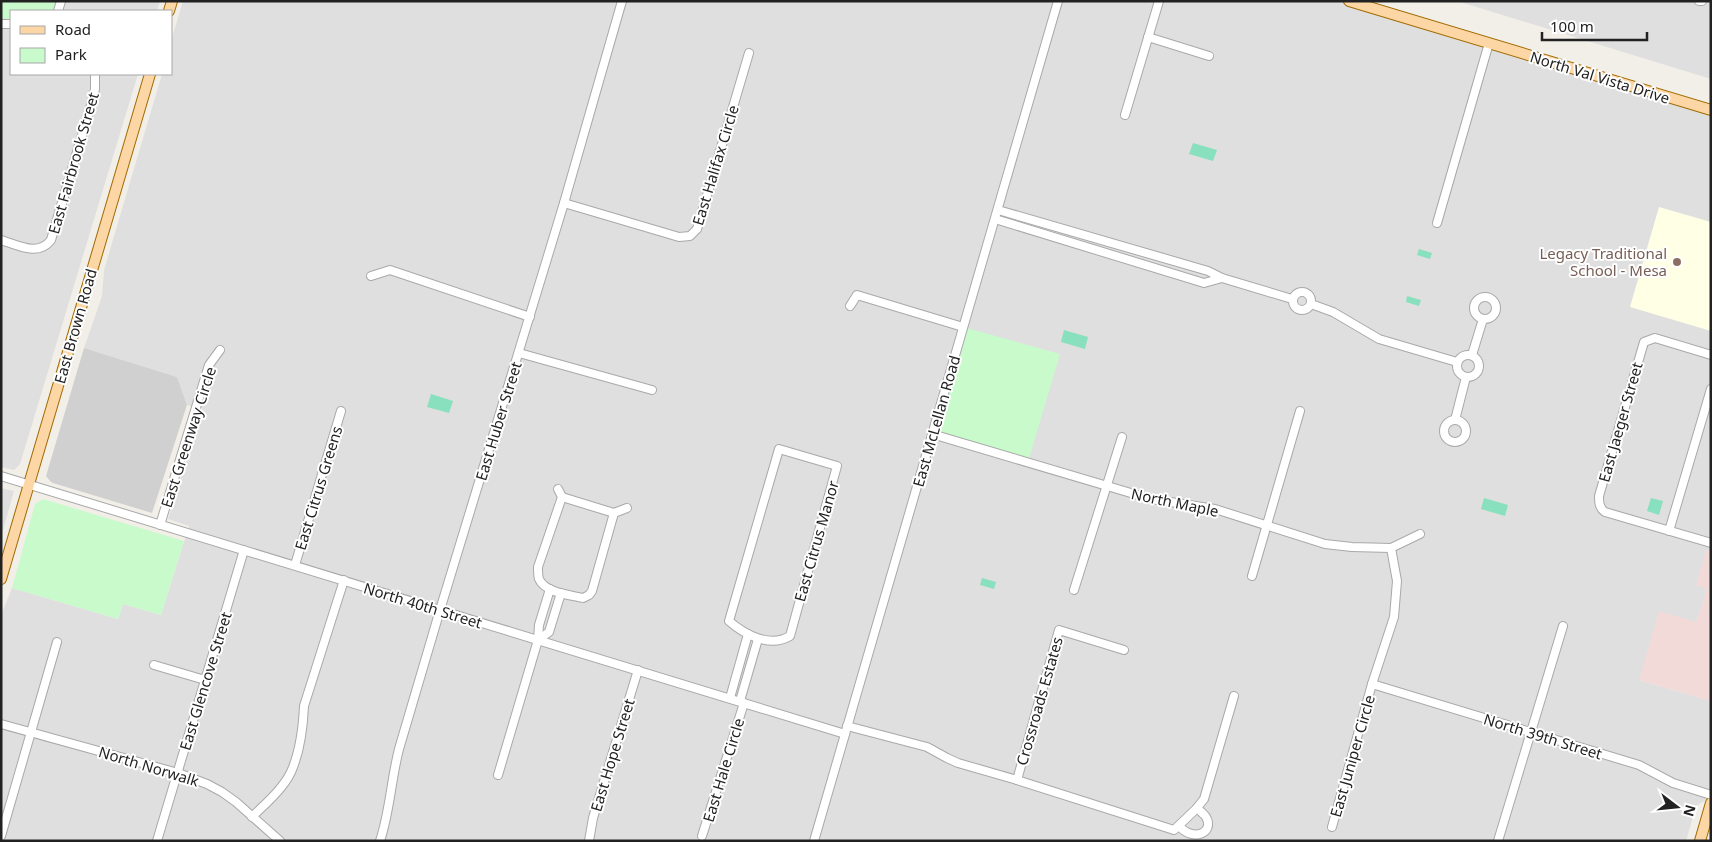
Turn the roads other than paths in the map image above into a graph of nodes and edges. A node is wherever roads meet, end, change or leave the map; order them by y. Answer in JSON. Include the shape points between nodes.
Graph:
{"nodes":[{"id":1,"x":622,"y":1,"type":"edge"},
{"id":2,"x":1058,"y":1,"type":"edge"},
{"id":3,"x":1160,"y":1,"type":"edge"},
{"id":4,"x":1349,"y":1,"type":"edge"},
{"id":5,"x":1148,"y":37,"type":"junction"},
{"id":6,"x":1489,"y":43,"type":"junction"},
{"id":7,"x":749,"y":53,"type":"dead end"},
{"id":8,"x":1209,"y":56,"type":"dead end"},
{"id":9,"x":95,"y":75,"type":"edge"},
{"id":10,"x":150,"y":75,"type":"edge"},
{"id":11,"x":1711,"y":110,"type":"edge"},
{"id":12,"x":1124,"y":115,"type":"dead end"},
{"id":13,"x":564,"y":203,"type":"junction"},
{"id":14,"x":998,"y":210,"type":"junction"},
{"id":15,"x":1022,"y":217,"type":"junction"},
{"id":16,"x":995,"y":220,"type":"junction"},
{"id":17,"x":1037,"y":221,"type":"junction"},
{"id":18,"x":1437,"y":223,"type":"dead end"},
{"id":19,"x":1019,"y":226,"type":"junction"},
{"id":20,"x":1068,"y":230,"type":"junction"},
{"id":21,"x":1035,"y":231,"type":"junction"},
{"id":22,"x":1,"y":240,"type":"edge"},
{"id":23,"x":1064,"y":240,"type":"junction"},
{"id":24,"x":1170,"y":260,"type":"junction"},
{"id":25,"x":1166,"y":272,"type":"junction"},
{"id":26,"x":371,"y":276,"type":"dead end"},
{"id":27,"x":1222,"y":278,"type":"junction"},
{"id":28,"x":1292,"y":299,"type":"junction"},
{"id":29,"x":1311,"y":304,"type":"junction"},
{"id":30,"x":850,"y":306,"type":"dead end"},
{"id":31,"x":530,"y":317,"type":"junction"},
{"id":32,"x":1483,"y":319,"type":"dead end"},
{"id":33,"x":964,"y":327,"type":"junction"},
{"id":34,"x":220,"y":350,"type":"dead end"},
{"id":35,"x":519,"y":352,"type":"junction"},
{"id":36,"x":1711,"y":354,"type":"edge"},
{"id":37,"x":1472,"y":355,"type":"junction"},
{"id":38,"x":1457,"y":362,"type":"junction"},
{"id":39,"x":1466,"y":377,"type":"junction"},
{"id":40,"x":1711,"y":389,"type":"edge"},
{"id":41,"x":652,"y":390,"type":"dead end"},
{"id":42,"x":341,"y":411,"type":"dead end"},
{"id":43,"x":1300,"y":411,"type":"dead end"},
{"id":44,"x":1456,"y":420,"type":"dead end"},
{"id":45,"x":932,"y":434,"type":"junction"},
{"id":46,"x":1122,"y":437,"type":"dead end"},
{"id":47,"x":1,"y":476,"type":"edge"},
{"id":48,"x":29,"y":484,"type":"junction"},
{"id":49,"x":1107,"y":486,"type":"junction"},
{"id":50,"x":627,"y":508,"type":"dead end"},
{"id":51,"x":614,"y":513,"type":"junction"},
{"id":52,"x":160,"y":525,"type":"junction"},
{"id":53,"x":1266,"y":526,"type":"junction"},
{"id":54,"x":1669,"y":530,"type":"junction"},
{"id":55,"x":1420,"y":534,"type":"dead end"},
{"id":56,"x":1711,"y":543,"type":"edge"},
{"id":57,"x":1391,"y":548,"type":"junction"},
{"id":58,"x":244,"y":550,"type":"junction"},
{"id":59,"x":295,"y":565,"type":"junction"},
{"id":60,"x":1252,"y":576,"type":"dead end"},
{"id":61,"x":1,"y":579,"type":"edge"},
{"id":62,"x":344,"y":580,"type":"junction"},
{"id":63,"x":550,"y":589,"type":"junction"},
{"id":64,"x":1074,"y":590,"type":"dead end"},
{"id":65,"x":561,"y":593,"type":"junction"},
{"id":66,"x":545,"y":606,"type":"junction"},
{"id":67,"x":556,"y":609,"type":"junction"},
{"id":68,"x":440,"y":610,"type":"junction"},
{"id":69,"x":1563,"y":626,"type":"dead end"},
{"id":70,"x":748,"y":634,"type":"junction"},
{"id":71,"x":758,"y":639,"type":"junction"},
{"id":72,"x":538,"y":640,"type":"junction"},
{"id":73,"x":57,"y":642,"type":"dead end"},
{"id":74,"x":1124,"y":650,"type":"dead end"},
{"id":75,"x":154,"y":665,"type":"dead end"},
{"id":76,"x":638,"y":670,"type":"junction"},
{"id":77,"x":204,"y":680,"type":"junction"},
{"id":78,"x":1372,"y":684,"type":"junction"},
{"id":79,"x":1234,"y":696,"type":"dead end"},
{"id":80,"x":730,"y":698,"type":"junction"},
{"id":81,"x":742,"y":702,"type":"junction"},
{"id":82,"x":1,"y":724,"type":"edge"},
{"id":83,"x":846,"y":730,"type":"junction"},
{"id":84,"x":31,"y":732,"type":"junction"},
{"id":85,"x":1531,"y":732,"type":"junction"},
{"id":86,"x":178,"y":773,"type":"junction"},
{"id":87,"x":498,"y":775,"type":"dead end"},
{"id":88,"x":1017,"y":780,"type":"junction"},
{"id":89,"x":1711,"y":795,"type":"edge"},
{"id":90,"x":1711,"y":803,"type":"edge"},
{"id":91,"x":1197,"y":808,"type":"junction"},
{"id":92,"x":252,"y":817,"type":"junction"},
{"id":93,"x":1179,"y":826,"type":"junction"},
{"id":94,"x":1332,"y":827,"type":"dead end"},
{"id":95,"x":1,"y":836,"type":"edge"},
{"id":96,"x":702,"y":836,"type":"dead end"},
{"id":97,"x":157,"y":841,"type":"edge"},
{"id":98,"x":280,"y":841,"type":"edge"},
{"id":99,"x":380,"y":841,"type":"edge"},
{"id":100,"x":589,"y":841,"type":"edge"},
{"id":101,"x":814,"y":841,"type":"edge"},
{"id":102,"x":1498,"y":841,"type":"edge"},
{"id":103,"x":1700,"y":841,"type":"edge"}],
"edges":[{"from":1,"to":13,"type":"street","name":"East Huber Street"},
{"from":2,"to":14,"type":"street","name":"East McLellan Road"},
{"from":3,"to":5,"type":"street"},
{"from":4,"to":6,"type":"main road","name":"North Val Vista Drive"},
{"from":5,"to":8,"type":"street"},
{"from":5,"to":12,"type":"street"},
{"from":6,"to":11,"type":"main road","name":"North Val Vista Drive"},
{"from":6,"to":18,"type":"street"},
{"from":7,"to":13,"type":"street","name":"East Halifax Circle","via":[[697,229],[690,236],[679,237]]},
{"from":9,"to":22,"type":"street","name":"East Fairbrook Street","via":[[93,98],[50,240],[41,249]]},
{"from":10,"to":48,"type":"main road","name":"East Brown Road"},
{"from":13,"to":31,"type":"street","name":"East Huber Street"},
{"from":14,"to":15,"type":"street"},
{"from":14,"to":16,"type":"street","name":"East McLellan Road"},
{"from":15,"to":17,"type":"street"},
{"from":15,"to":19,"type":"street"},
{"from":16,"to":19,"type":"street"},
{"from":16,"to":33,"type":"street","name":"East McLellan Road"},
{"from":17,"to":20,"type":"street"},
{"from":17,"to":21,"type":"street"},
{"from":19,"to":21,"type":"street"},
{"from":20,"to":23,"type":"street"},
{"from":20,"to":24,"type":"street"},
{"from":21,"to":23,"type":"street"},
{"from":23,"to":25,"type":"street"},
{"from":24,"to":25,"type":"street"},
{"from":24,"to":27,"type":"street"},
{"from":25,"to":27,"type":"street","via":[[1204,283]]},
{"from":26,"to":31,"type":"street","via":[[390,270]]},
{"from":27,"to":28,"type":"street"},
{"from":28,"to":29,"type":"street","via":[[1298,310]]},
{"from":28,"to":29,"type":"street","via":[[1296,293],[1303,292],[1310,296]]},
{"from":29,"to":38,"type":"street","via":[[1333,312],[1379,339]]},
{"from":30,"to":33,"type":"street","via":[[857,295]]},
{"from":31,"to":35,"type":"street","name":"East Huber Street"},
{"from":32,"to":37,"type":"street"},
{"from":33,"to":45,"type":"street","name":"East McLellan Road"},
{"from":34,"to":52,"type":"street","name":"East Greenway Circle","via":[[209,366]]},
{"from":35,"to":41,"type":"street"},
{"from":35,"to":68,"type":"street","name":"East Huber Street"},
{"from":36,"to":54,"type":"street","name":"East Jaeger Street","via":[[1655,338],[1642,345],[1599,496],[1600,506],[1605,512]]},
{"from":37,"to":38,"type":"street","via":[[1462,356]]},
{"from":37,"to":39,"type":"street","via":[[1479,361],[1479,368],[1473,376]]},
{"from":38,"to":39,"type":"street","via":[[1457,370]]},
{"from":39,"to":44,"type":"street"},
{"from":40,"to":54,"type":"street"},
{"from":42,"to":59,"type":"street","name":"East Citrus Greens"},
{"from":43,"to":53,"type":"street"},
{"from":45,"to":49,"type":"street","name":"North Maple"},
{"from":45,"to":83,"type":"street","name":"East McLellan Road"},
{"from":46,"to":49,"type":"street"},
{"from":47,"to":48,"type":"street","name":"North 40th Street"},
{"from":48,"to":52,"type":"street","name":"North 40th Street"},
{"from":48,"to":61,"type":"main road","name":"East Brown Road"},
{"from":49,"to":53,"type":"street","name":"North Maple","via":[[1151,499],[1215,509]]},
{"from":49,"to":64,"type":"street"},
{"from":50,"to":51,"type":"street"},
{"from":51,"to":63,"type":"street","via":[[560,493],[538,567],[538,579]]},
{"from":51,"to":65,"type":"street","via":[[592,591],[583,598]]},
{"from":52,"to":58,"type":"street","name":"North 40th Street"},
{"from":53,"to":57,"type":"street","name":"North Maple","via":[[1325,544]]},
{"from":53,"to":60,"type":"street"},
{"from":54,"to":56,"type":"street"},
{"from":55,"to":57,"type":"street"},
{"from":57,"to":78,"type":"street","name":"East Juniper Circle","via":[[1397,581],[1394,617]]},
{"from":58,"to":59,"type":"street","name":"North 40th Street"},
{"from":58,"to":77,"type":"street","name":"East Glencove Street"},
{"from":59,"to":62,"type":"street","name":"North 40th Street"},
{"from":62,"to":68,"type":"street","name":"North 40th Street"},
{"from":62,"to":92,"type":"street","via":[[304,706],[303,728],[290,773]]},
{"from":63,"to":65,"type":"street"},
{"from":63,"to":66,"type":"street"},
{"from":65,"to":67,"type":"street"},
{"from":66,"to":67,"type":"street"},
{"from":66,"to":72,"type":"street"},
{"from":67,"to":72,"type":"street","via":[[549,632]]},
{"from":68,"to":72,"type":"street","name":"North 40th Street"},
{"from":68,"to":99,"type":"street","name":"East Huber Street","via":[[393,771],[387,819]]},
{"from":69,"to":85,"type":"street"},
{"from":70,"to":71,"type":"street","name":"East Citrus Manor"},
{"from":70,"to":71,"type":"street","name":"East Citrus Manor","via":[[729,622],[779,449],[837,466],[790,636],[781,641]]},
{"from":70,"to":80,"type":"street"},
{"from":71,"to":81,"type":"street"},
{"from":72,"to":76,"type":"street","name":"North 40th Street"},
{"from":72,"to":87,"type":"street"},
{"from":73,"to":84,"type":"street"},
{"from":74,"to":88,"type":"street","name":"Crossroads Estates","via":[[1059,630]]},
{"from":75,"to":77,"type":"street"},
{"from":76,"to":80,"type":"street","name":"North 40th Street"},
{"from":76,"to":100,"type":"street","name":"East Hope Street","via":[[598,800]]},
{"from":77,"to":86,"type":"street","name":"East Glencove Street"},
{"from":78,"to":85,"type":"street","name":"North 39th Street"},
{"from":78,"to":94,"type":"street","name":"East Juniper Circle"},
{"from":79,"to":91,"type":"street","via":[[1204,799]]},
{"from":80,"to":81,"type":"street","name":"North 40th Street"},
{"from":81,"to":83,"type":"street","name":"North 40th Street"},
{"from":81,"to":96,"type":"street","name":"East Hale Circle"},
{"from":82,"to":84,"type":"street","name":"North Norwalk"},
{"from":83,"to":88,"type":"street","name":"Crossroads Estates","via":[[927,747],[958,763]]},
{"from":83,"to":101,"type":"street","name":"East McLellan Road"},
{"from":84,"to":86,"type":"street","name":"North Norwalk"},
{"from":84,"to":95,"type":"street"},
{"from":85,"to":89,"type":"street","name":"North 39th Street","via":[[1639,765],[1673,783]]},
{"from":85,"to":102,"type":"street"},
{"from":86,"to":92,"type":"street","name":"North Norwalk","via":[[222,792]]},
{"from":86,"to":97,"type":"street","name":"East Glencove Street"},
{"from":88,"to":93,"type":"street","name":"Crossroads Estates","via":[[1174,830]]},
{"from":90,"to":103,"type":"main road"},
{"from":91,"to":93,"type":"street"},
{"from":91,"to":93,"type":"street","name":"Crossroads Estates","via":[[1206,816],[1203,836],[1190,836]]},
{"from":92,"to":98,"type":"street","name":"North Norwalk"}]}
